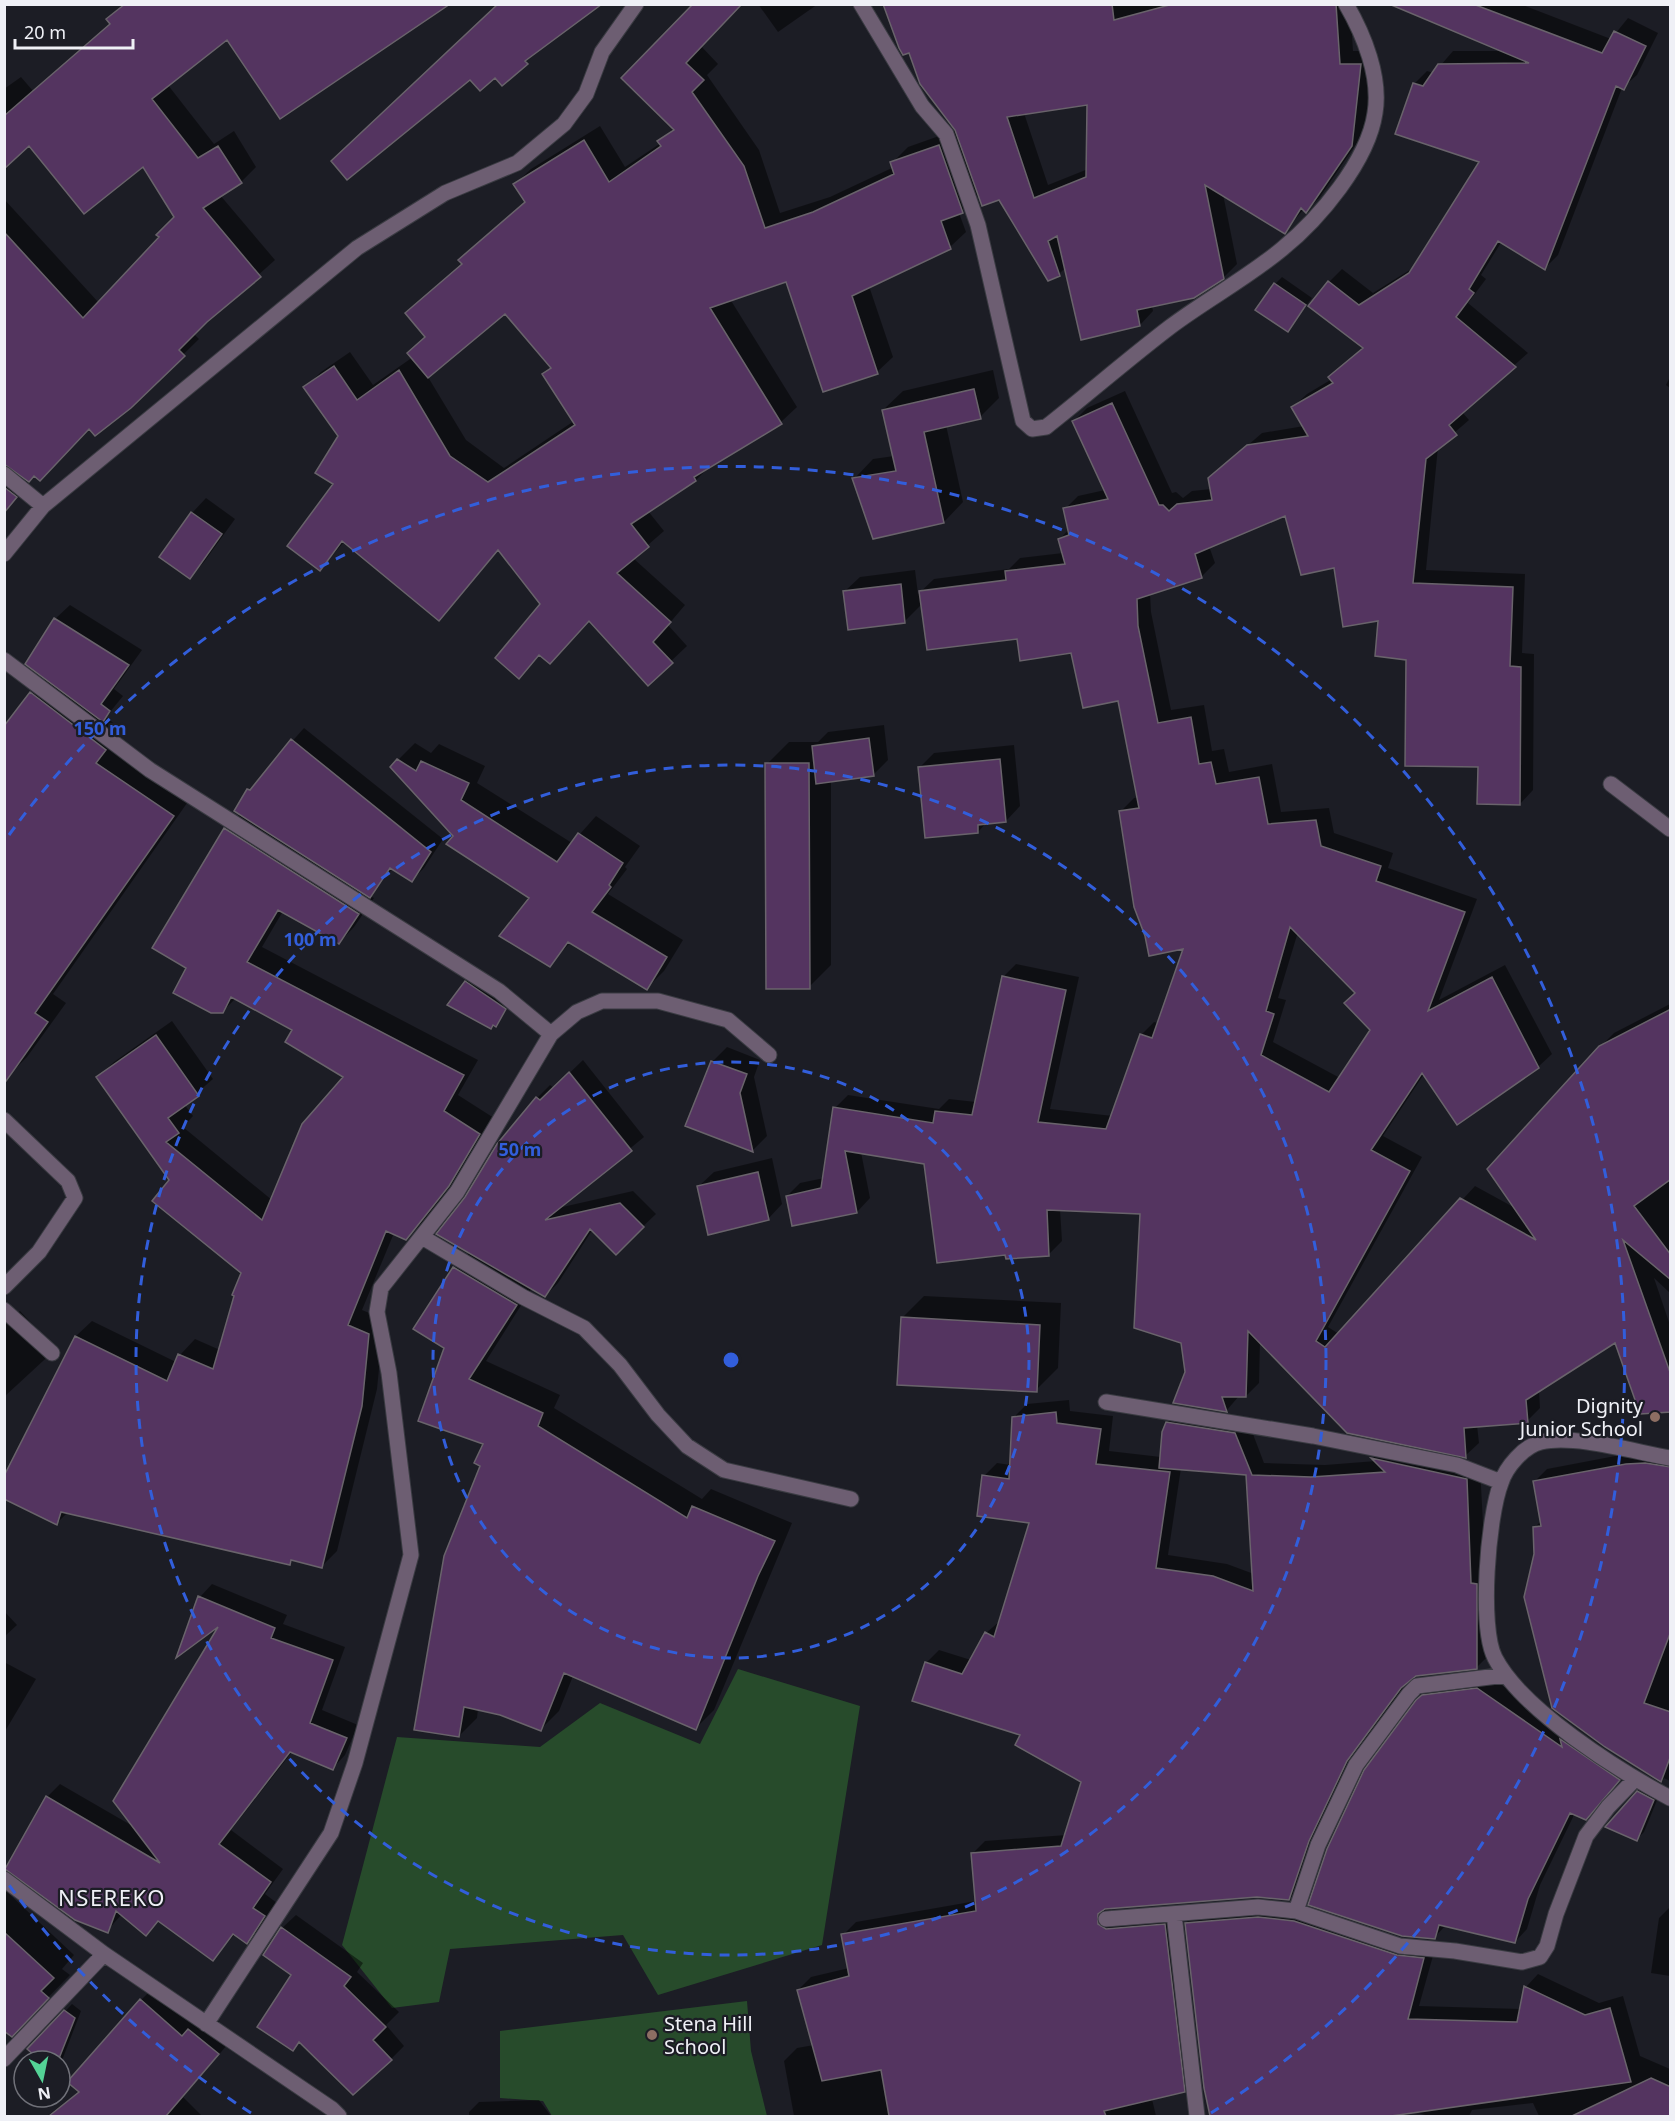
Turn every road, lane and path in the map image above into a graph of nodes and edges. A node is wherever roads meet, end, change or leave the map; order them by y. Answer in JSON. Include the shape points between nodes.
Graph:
{"nodes":[{"id":1,"x":636,"y":4,"type":"edge"},
{"id":2,"x":861,"y":4,"type":"edge"},
{"id":3,"x":1346,"y":4,"type":"edge"},
{"id":4,"x":4,"y":474,"type":"edge"},
{"id":5,"x":43,"y":506,"type":"junction"},
{"id":6,"x":4,"y":554,"type":"edge"},
{"id":7,"x":4,"y":660,"type":"edge"},
{"id":8,"x":1611,"y":784,"type":"dead end"},
{"id":9,"x":1671,"y":829,"type":"edge"},
{"id":10,"x":551,"y":1034,"type":"junction"},
{"id":11,"x":769,"y":1055,"type":"dead end"},
{"id":12,"x":4,"y":1120,"type":"edge"},
{"id":13,"x":422,"y":1237,"type":"junction"},
{"id":14,"x":4,"y":1287,"type":"edge"},
{"id":15,"x":4,"y":1310,"type":"edge"},
{"id":16,"x":52,"y":1353,"type":"dead end"},
{"id":17,"x":1106,"y":1402,"type":"dead end"},
{"id":18,"x":1671,"y":1458,"type":"edge"},
{"id":19,"x":1501,"y":1482,"type":"junction"},
{"id":20,"x":851,"y":1499,"type":"dead end"},
{"id":21,"x":1506,"y":1675,"type":"junction"},
{"id":22,"x":1635,"y":1779,"type":"junction"},
{"id":23,"x":1671,"y":1798,"type":"edge"},
{"id":24,"x":4,"y":1879,"type":"edge"},
{"id":25,"x":1296,"y":1911,"type":"junction"},
{"id":26,"x":1174,"y":1914,"type":"junction"},
{"id":27,"x":1106,"y":1919,"type":"dead end"},
{"id":28,"x":104,"y":1954,"type":"junction"},
{"id":29,"x":206,"y":2024,"type":"junction"},
{"id":30,"x":4,"y":2060,"type":"edge"},
{"id":31,"x":339,"y":2116,"type":"edge"},
{"id":32,"x":1197,"y":2116,"type":"edge"}],
"edges":[{"from":1,"to":5,"type":"street","via":[[602,52],[585,94],[564,124],[517,163],[445,193],[357,248]]},
{"from":2,"to":3,"type":"street","via":[[922,106],[946,134],[978,225],[1023,421],[1032,429],[1046,427],[1171,327],[1282,249],[1324,208],[1365,148],[1376,112],[1373,74],[1364,41]]},
{"from":4,"to":5,"type":"street"},
{"from":5,"to":6,"type":"street"},
{"from":7,"to":10,"type":"street","via":[[150,770],[499,991]]},
{"from":8,"to":9,"type":"street"},
{"from":10,"to":11,"type":"street","via":[[577,1012],[602,1002],[658,1000],[728,1020]]},
{"from":10,"to":13,"type":"street","via":[[457,1192]]},
{"from":12,"to":14,"type":"street","via":[[68,1181],[75,1198],[39,1252]]},
{"from":13,"to":20,"type":"street","via":[[584,1328],[687,1446],[723,1470]]},
{"from":13,"to":29,"type":"street","via":[[381,1288],[377,1312],[389,1373],[411,1555],[355,1763],[331,1833]]},
{"from":15,"to":16,"type":"street"},
{"from":17,"to":19,"type":"street","via":[[1313,1436],[1457,1465]]},
{"from":18,"to":19,"type":"street","via":[[1562,1439],[1538,1443],[1517,1456]]},
{"from":19,"to":21,"type":"street","via":[[1486,1562],[1494,1656]]},
{"from":21,"to":22,"type":"street","via":[[1531,1705]]},
{"from":21,"to":25,"type":"street","via":[[1417,1686],[1409,1694],[1356,1765],[1318,1845]]},
{"from":22,"to":23,"type":"street"},
{"from":22,"to":25,"type":"street","via":[[1586,1836],[1540,1958],[1522,1962],[1400,1946]]},
{"from":24,"to":28,"type":"street"},
{"from":25,"to":26,"type":"street","via":[[1258,1907]]},
{"from":26,"to":27,"type":"street"},
{"from":26,"to":32,"type":"street"},
{"from":28,"to":29,"type":"street"},
{"from":28,"to":30,"type":"street"},
{"from":29,"to":31,"type":"street"}]}
